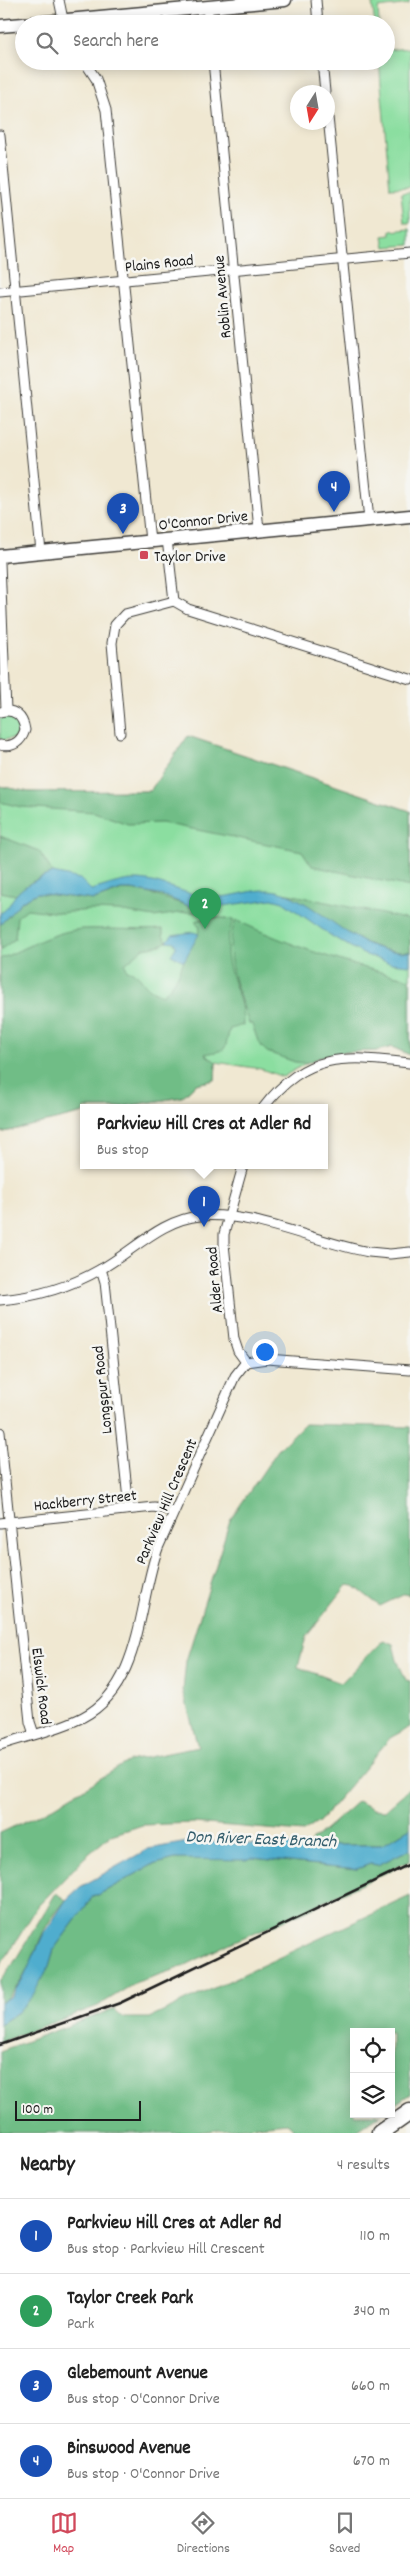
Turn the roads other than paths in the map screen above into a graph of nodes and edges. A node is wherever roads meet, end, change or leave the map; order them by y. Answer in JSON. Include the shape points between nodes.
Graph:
{"nodes":[{"id":1,"x":58,"y":0,"type":"edge"},
{"id":2,"x":285,"y":0,"type":"edge"},
{"id":3,"x":316,"y":0,"type":"edge"},
{"id":4,"x":208,"y":6,"type":"junction"},
{"id":5,"x":61,"y":15,"type":"edge"},
{"id":6,"x":126,"y":15,"type":"edge"},
{"id":7,"x":208,"y":15,"type":"edge"},
{"id":8,"x":317,"y":15,"type":"edge"},
{"id":9,"x":15,"y":25,"type":"edge"},
{"id":10,"x":0,"y":26,"type":"edge"},
{"id":11,"x":90,"y":70,"type":"edge"},
{"id":12,"x":214,"y":70,"type":"edge"},
{"id":13,"x":323,"y":70,"type":"edge"},
{"id":14,"x":324,"y":85,"type":"edge"},
{"id":15,"x":329,"y":130,"type":"edge"},
{"id":16,"x":0,"y":135,"type":"edge"},
{"id":17,"x":410,"y":253,"type":"edge"},
{"id":18,"x":341,"y":258,"type":"junction"},
{"id":19,"x":233,"y":269,"type":"junction"},
{"id":20,"x":125,"y":280,"type":"junction"},
{"id":21,"x":16,"y":290,"type":"junction"},
{"id":22,"x":0,"y":292,"type":"edge"},
{"id":23,"x":410,"y":516,"type":"edge"},
{"id":24,"x":369,"y":520,"type":"junction"},
{"id":25,"x":259,"y":530,"type":"junction"},
{"id":26,"x":167,"y":539,"type":"junction"},
{"id":27,"x":150,"y":541,"type":"junction"},
{"id":28,"x":41,"y":552,"type":"junction"},
{"id":29,"x":0,"y":556,"type":"edge"},
{"id":30,"x":0,"y":563,"type":"edge"},
{"id":31,"x":174,"y":600,"type":"junction"},
{"id":32,"x":410,"y":679,"type":"edge"},
{"id":33,"x":3,"y":711,"type":"edge"},
{"id":34,"x":120,"y":733,"type":"dead end"},
{"id":35,"x":0,"y":745,"type":"edge"},
{"id":36,"x":410,"y":1063,"type":"edge"},
{"id":37,"x":267,"y":1104,"type":"edge"},
{"id":38,"x":242,"y":1169,"type":"edge"},
{"id":39,"x":231,"y":1217,"type":"junction"},
{"id":40,"x":410,"y":1252,"type":"edge"},
{"id":41,"x":101,"y":1269,"type":"junction"},
{"id":42,"x":0,"y":1300,"type":"edge"},
{"id":43,"x":246,"y":1362,"type":"junction"},
{"id":44,"x":410,"y":1370,"type":"edge"},
{"id":45,"x":0,"y":1432,"type":"edge"},
{"id":46,"x":129,"y":1509,"type":"junction"},
{"id":47,"x":173,"y":1512,"type":"junction"},
{"id":48,"x":10,"y":1522,"type":"junction"},
{"id":49,"x":0,"y":1523,"type":"edge"},
{"id":50,"x":34,"y":1734,"type":"junction"},
{"id":51,"x":0,"y":1745,"type":"edge"},
{"id":52,"x":410,"y":2112,"type":"edge"},
{"id":53,"x":380,"y":2133,"type":"edge"}],
"edges":[{"from":1,"to":5,"type":"street"},
{"from":2,"to":4,"type":"main road"},
{"from":3,"to":8,"type":"street"},
{"from":4,"to":6,"type":"main road"},
{"from":4,"to":7,"type":"street"},
{"from":9,"to":10,"type":"main road"},
{"from":11,"to":20,"type":"street","via":[[106,110]]},
{"from":12,"to":19,"type":"street","name":"Roblin Avenue"},
{"from":13,"to":14,"type":"street"},
{"from":15,"to":18,"type":"street"},
{"from":16,"to":21,"type":"street"},
{"from":17,"to":18,"type":"street","name":"Plains Road"},
{"from":18,"to":19,"type":"street","name":"Plains Road"},
{"from":18,"to":24,"type":"street"},
{"from":19,"to":20,"type":"street","name":"Plains Road"},
{"from":19,"to":25,"type":"street","name":"Roblin Avenue"},
{"from":20,"to":21,"type":"street","name":"Plains Road"},
{"from":20,"to":27,"type":"street"},
{"from":21,"to":22,"type":"street","name":"Plains Road"},
{"from":21,"to":28,"type":"street"},
{"from":23,"to":24,"type":"main road","name":"O'Connor Drive"},
{"from":24,"to":25,"type":"main road","name":"O'Connor Drive"},
{"from":25,"to":26,"type":"main road","name":"O'Connor Drive"},
{"from":26,"to":27,"type":"main road","name":"O'Connor Drive"},
{"from":26,"to":31,"type":"street"},
{"from":27,"to":28,"type":"main road","name":"O'Connor Drive"},
{"from":28,"to":29,"type":"main road","name":"O'Connor Drive"},
{"from":30,"to":33,"type":"street"},
{"from":31,"to":32,"type":"street","via":[[188,609]]},
{"from":31,"to":34,"type":"street","via":[[125,614],[115,625],[112,652]]},
{"from":33,"to":35,"type":"street","via":[[20,716],[24,730],[18,743]]},
{"from":36,"to":37,"type":"street","via":[[357,1057],[326,1062],[306,1069],[288,1081]]},
{"from":38,"to":39,"type":"street","name":"Alder Road"},
{"from":39,"to":40,"type":"street","via":[[357,1250],[390,1254]]},
{"from":39,"to":41,"type":"street","via":[[198,1216],[160,1229]]},
{"from":39,"to":43,"type":"street","name":"Alder Road","via":[[224,1234],[226,1267],[234,1339]]},
{"from":41,"to":42,"type":"street","via":[[51,1291]]},
{"from":41,"to":46,"type":"street","name":"Longspur Road"},
{"from":43,"to":44,"type":"street","via":[[267,1359]]},
{"from":43,"to":47,"type":"street","name":"Parkview Hill Crescent","via":[[235,1376]]},
{"from":45,"to":48,"type":"street","name":"Elswick Road"},
{"from":46,"to":47,"type":"street","name":"Hackberry Street","via":[[154,1507]]},
{"from":46,"to":48,"type":"street","name":"Hackberry Street"},
{"from":47,"to":50,"type":"street","name":"Parkview Hill Crescent","via":[[151,1569],[130,1660],[112,1695],[84,1716]]},
{"from":48,"to":49,"type":"street","name":"Hackberry Street"},
{"from":48,"to":50,"type":"street","name":"Elswick Road","via":[[30,1722]]},
{"from":50,"to":51,"type":"street","name":"Parkview Hill Crescent"},
{"from":52,"to":53,"type":"highway"}]}
